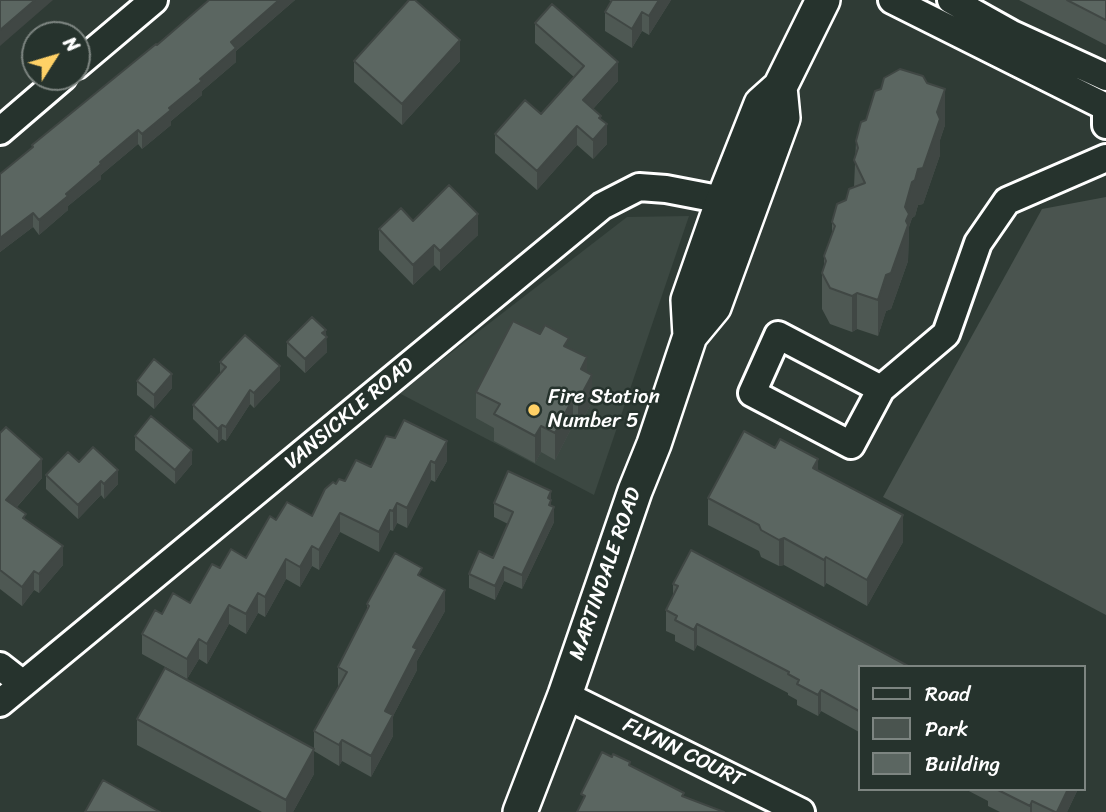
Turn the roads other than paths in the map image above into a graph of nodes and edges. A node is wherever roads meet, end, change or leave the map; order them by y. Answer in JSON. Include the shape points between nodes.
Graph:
{"nodes":[{"id":1,"x":154,"y":0,"type":"edge"},
{"id":2,"x":823,"y":0,"type":"edge"},
{"id":3,"x":892,"y":0,"type":"edge"},
{"id":4,"x":951,"y":0,"type":"edge"},
{"id":5,"x":91,"y":53,"type":"edge"},
{"id":6,"x":1106,"y":77,"type":"edge"},
{"id":7,"x":780,"y":87,"type":"junction"},
{"id":8,"x":47,"y":91,"type":"edge"},
{"id":9,"x":1106,"y":107,"type":"edge"},
{"id":10,"x":1106,"y":125,"type":"edge"},
{"id":11,"x":0,"y":131,"type":"edge"},
{"id":12,"x":1106,"y":158,"type":"edge"},
{"id":13,"x":723,"y":200,"type":"junction"},
{"id":14,"x":690,"y":336,"type":"junction"},
{"id":15,"x":881,"y":389,"type":"junction"},
{"id":16,"x":0,"y":666,"type":"edge"},
{"id":17,"x":23,"y":684,"type":"junction"},
{"id":18,"x":565,"y":695,"type":"junction"},
{"id":19,"x":0,"y":703,"type":"edge"},
{"id":20,"x":520,"y":812,"type":"edge"},
{"id":21,"x":801,"y":812,"type":"edge"}],
"edges":[{"from":1,"to":5,"type":"street"},
{"from":2,"to":7,"type":"main road","name":"MARTINDALE ROAD"},
{"from":3,"to":9,"type":"street"},
{"from":4,"to":6,"type":"street"},
{"from":7,"to":13,"type":"main road","name":"MARTINDALE ROAD","via":[[761,104]]},
{"from":7,"to":14,"type":"main road","name":"MARTINDALE ROAD","via":[[783,118],[774,143],[714,307]]},
{"from":8,"to":11,"type":"street"},
{"from":9,"to":10,"type":"street"},
{"from":12,"to":15,"type":"street","via":[[1007,201],[978,243],[946,334]]},
{"from":13,"to":14,"type":"main road","name":"MARTINDALE ROAD","via":[[688,300]]},
{"from":13,"to":17,"type":"street","name":"VANSICKLE ROAD","via":[[639,187],[602,206]]},
{"from":14,"to":18,"type":"main road","name":"MARTINDALE ROAD"},
{"from":15,"to":15,"type":"street","via":[[778,335],[752,393],[851,445]]},
{"from":16,"to":17,"type":"street"},
{"from":17,"to":19,"type":"street","name":"VANSICKLE ROAD"},
{"from":18,"to":20,"type":"main road","name":"MARTINDALE ROAD"},
{"from":18,"to":21,"type":"street","name":"FLYNN COURT"}]}
